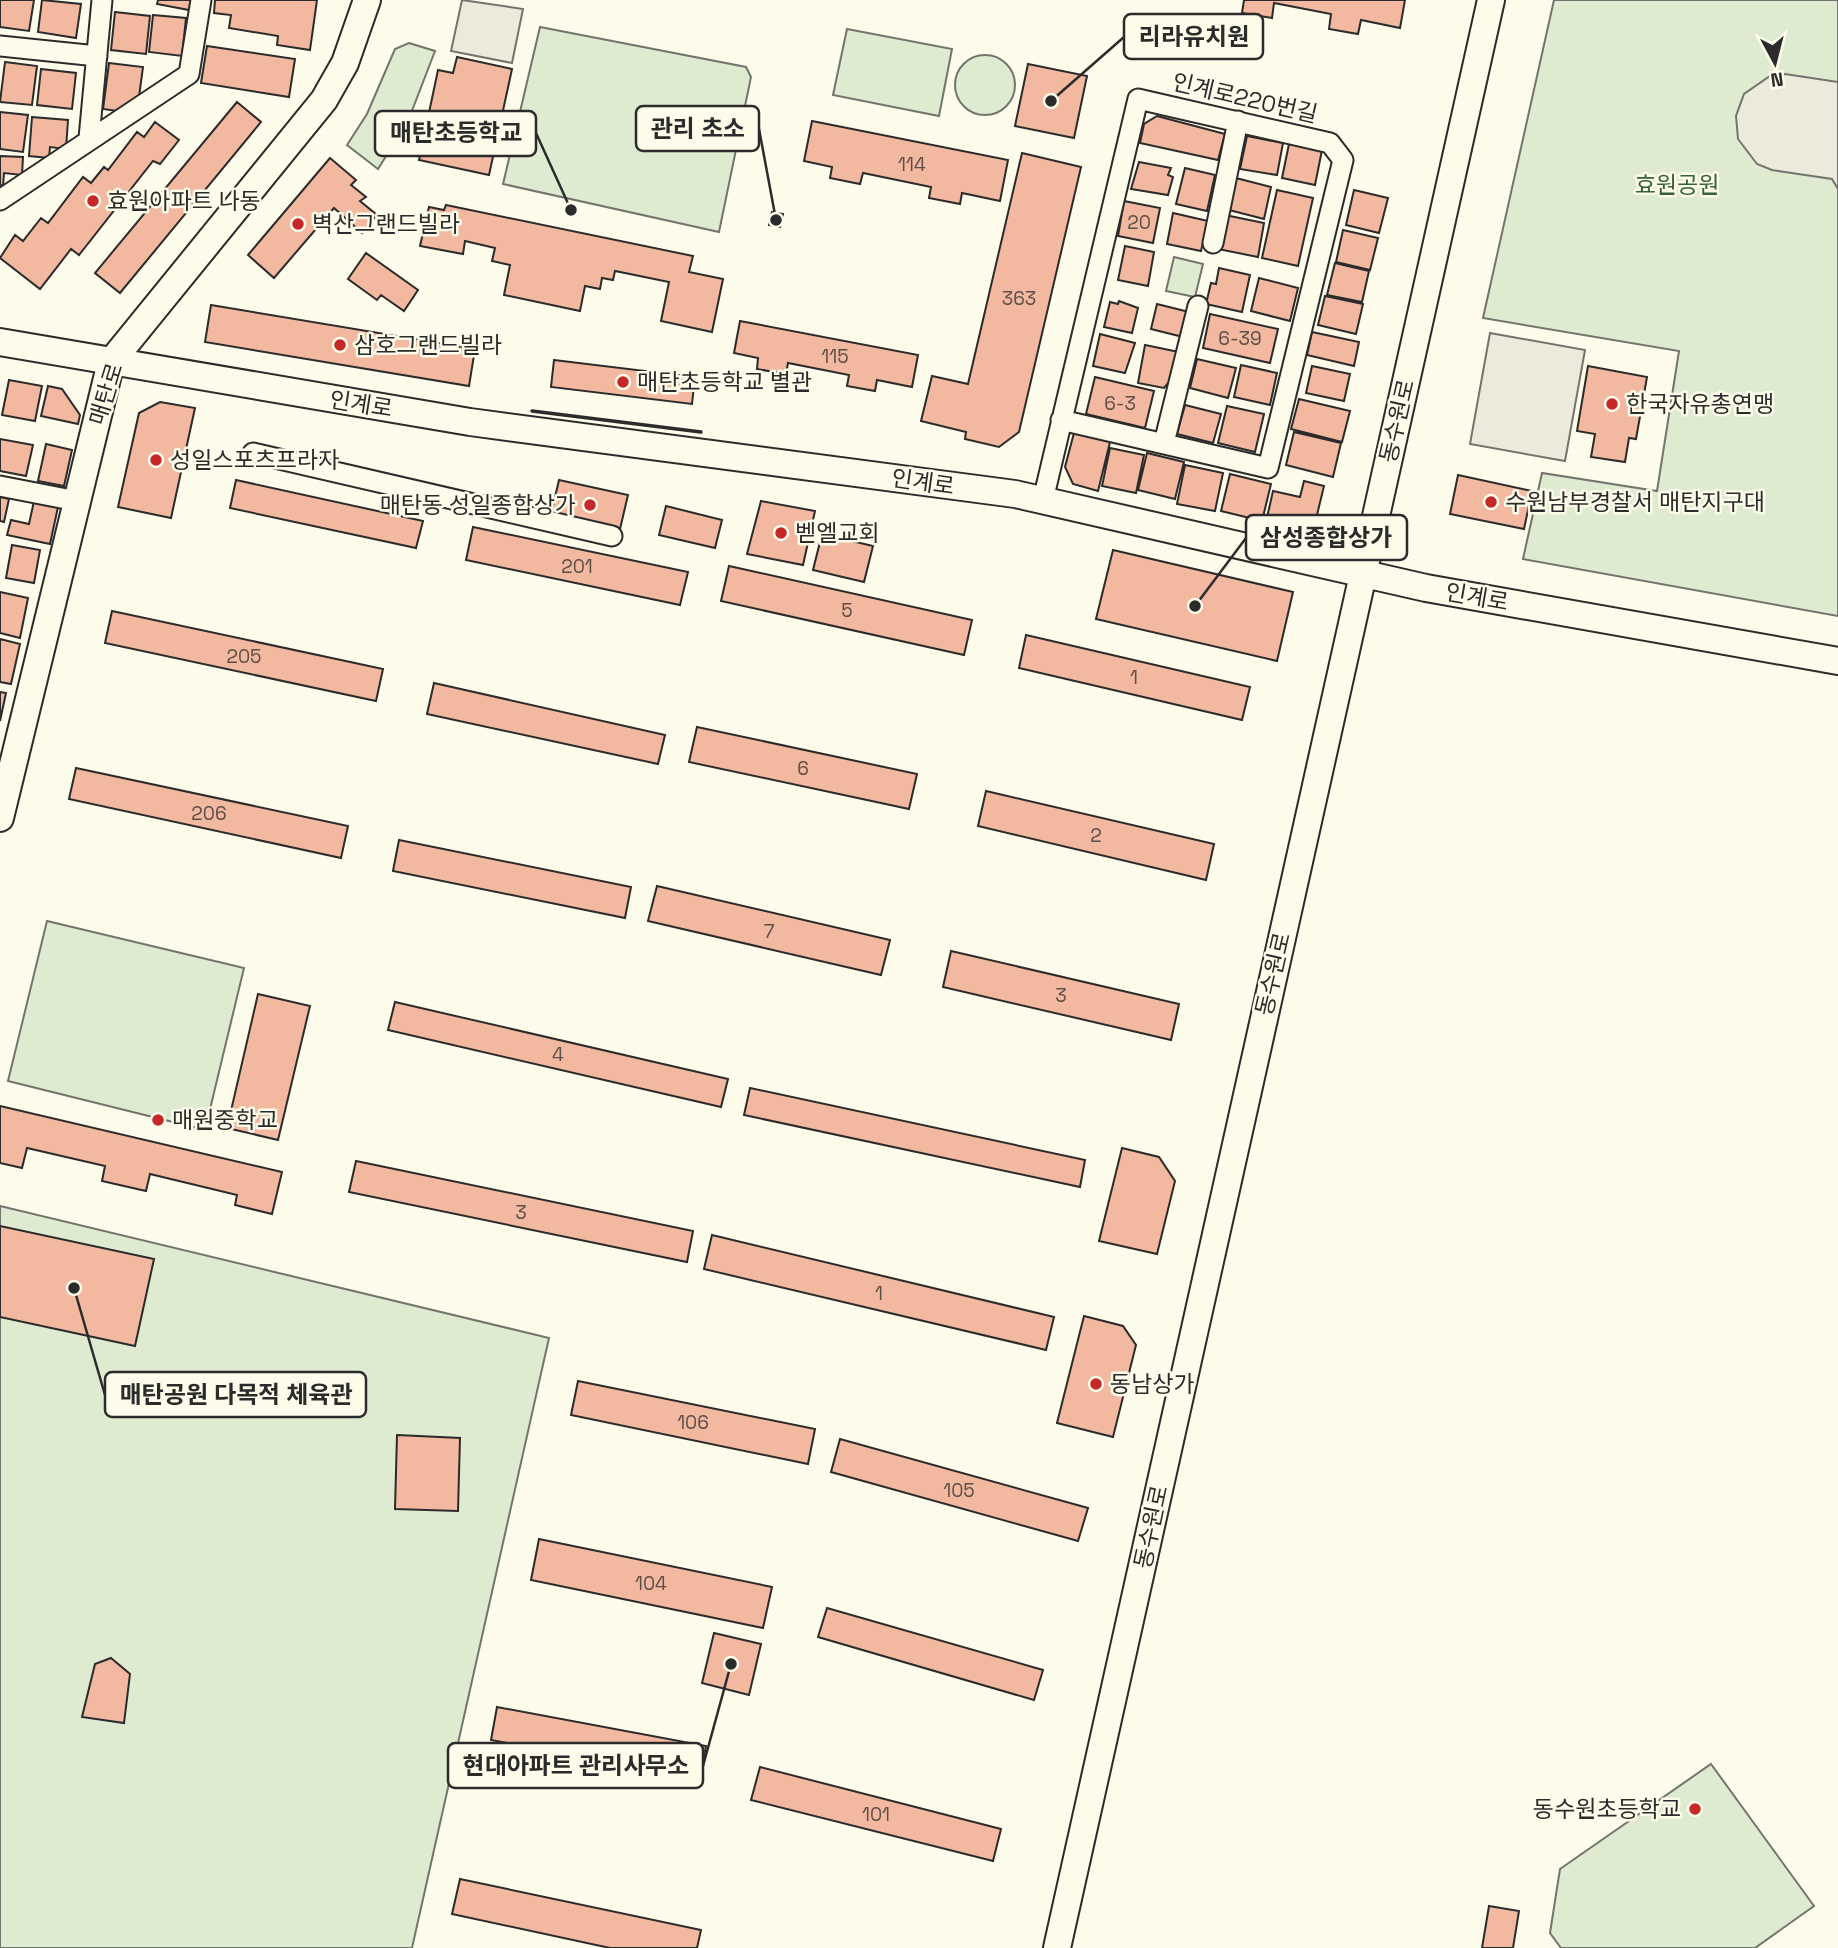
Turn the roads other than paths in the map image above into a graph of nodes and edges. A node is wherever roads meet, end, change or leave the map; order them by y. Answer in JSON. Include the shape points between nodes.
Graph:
{"nodes":[{"id":1,"x":102,"y":0,"type":"edge"},
{"id":2,"x":201,"y":0,"type":"edge"},
{"id":3,"x":367,"y":0,"type":"edge"},
{"id":4,"x":1491,"y":0,"type":"edge"},
{"id":5,"x":0,"y":48,"type":"edge"},
{"id":6,"x":97,"y":56,"type":"junction"},
{"id":7,"x":1238,"y":121,"type":"junction"},
{"id":8,"x":89,"y":138,"type":"junction"},
{"id":9,"x":0,"y":200,"type":"edge"},
{"id":10,"x":1213,"y":243,"type":"dead end"},
{"id":11,"x":1198,"y":306,"type":"dead end"},
{"id":12,"x":0,"y":342,"type":"edge"},
{"id":13,"x":111,"y":362,"type":"junction"},
{"id":14,"x":1061,"y":420,"type":"junction"},
{"id":15,"x":1164,"y":443,"type":"junction"},
{"id":16,"x":253,"y":453,"type":"dead end"},
{"id":17,"x":0,"y":486,"type":"edge"},
{"id":18,"x":1043,"y":500,"type":"junction"},
{"id":19,"x":77,"y":501,"type":"junction"},
{"id":20,"x":612,"y":536,"type":"dead end"},
{"id":21,"x":1362,"y":574,"type":"junction"},
{"id":22,"x":1838,"y":661,"type":"edge"},
{"id":23,"x":8,"y":752,"type":"edge"},
{"id":24,"x":0,"y":818,"type":"edge"},
{"id":25,"x":1057,"y":1948,"type":"edge"}],
"edges":[{"from":1,"to":6,"type":"street"},
{"from":2,"to":8,"type":"street","via":[[190,74]]},
{"from":3,"to":13,"type":"street","name":"매탄로","via":[[345,63],[324,100]]},
{"from":4,"to":21,"type":"street","name":"동수원로"},
{"from":5,"to":6,"type":"street"},
{"from":6,"to":8,"type":"street"},
{"from":7,"to":10,"type":"street"},
{"from":7,"to":14,"type":"street","name":"인계로220번길","via":[[1139,99]]},
{"from":7,"to":15,"type":"street","name":"인계로220번길","via":[[1330,143],[1343,160],[1268,468]]},
{"from":8,"to":9,"type":"street"},
{"from":11,"to":15,"type":"street"},
{"from":12,"to":13,"type":"street","name":"인계로"},
{"from":13,"to":18,"type":"street","name":"인계로","via":[[470,422]]},
{"from":13,"to":19,"type":"street","name":"매탄로"},
{"from":14,"to":15,"type":"street","name":"인계로220번길"},
{"from":14,"to":18,"type":"street","name":"인계로220번길"},
{"from":16,"to":20,"type":"street"},
{"from":17,"to":19,"type":"street"},
{"from":18,"to":21,"type":"street","name":"인계로"},
{"from":19,"to":23,"type":"street","name":"매탄로"},
{"from":21,"to":22,"type":"street","name":"인계로"},
{"from":21,"to":25,"type":"street","name":"동수원로"},
{"from":23,"to":24,"type":"street","name":"매탄로"}]}
